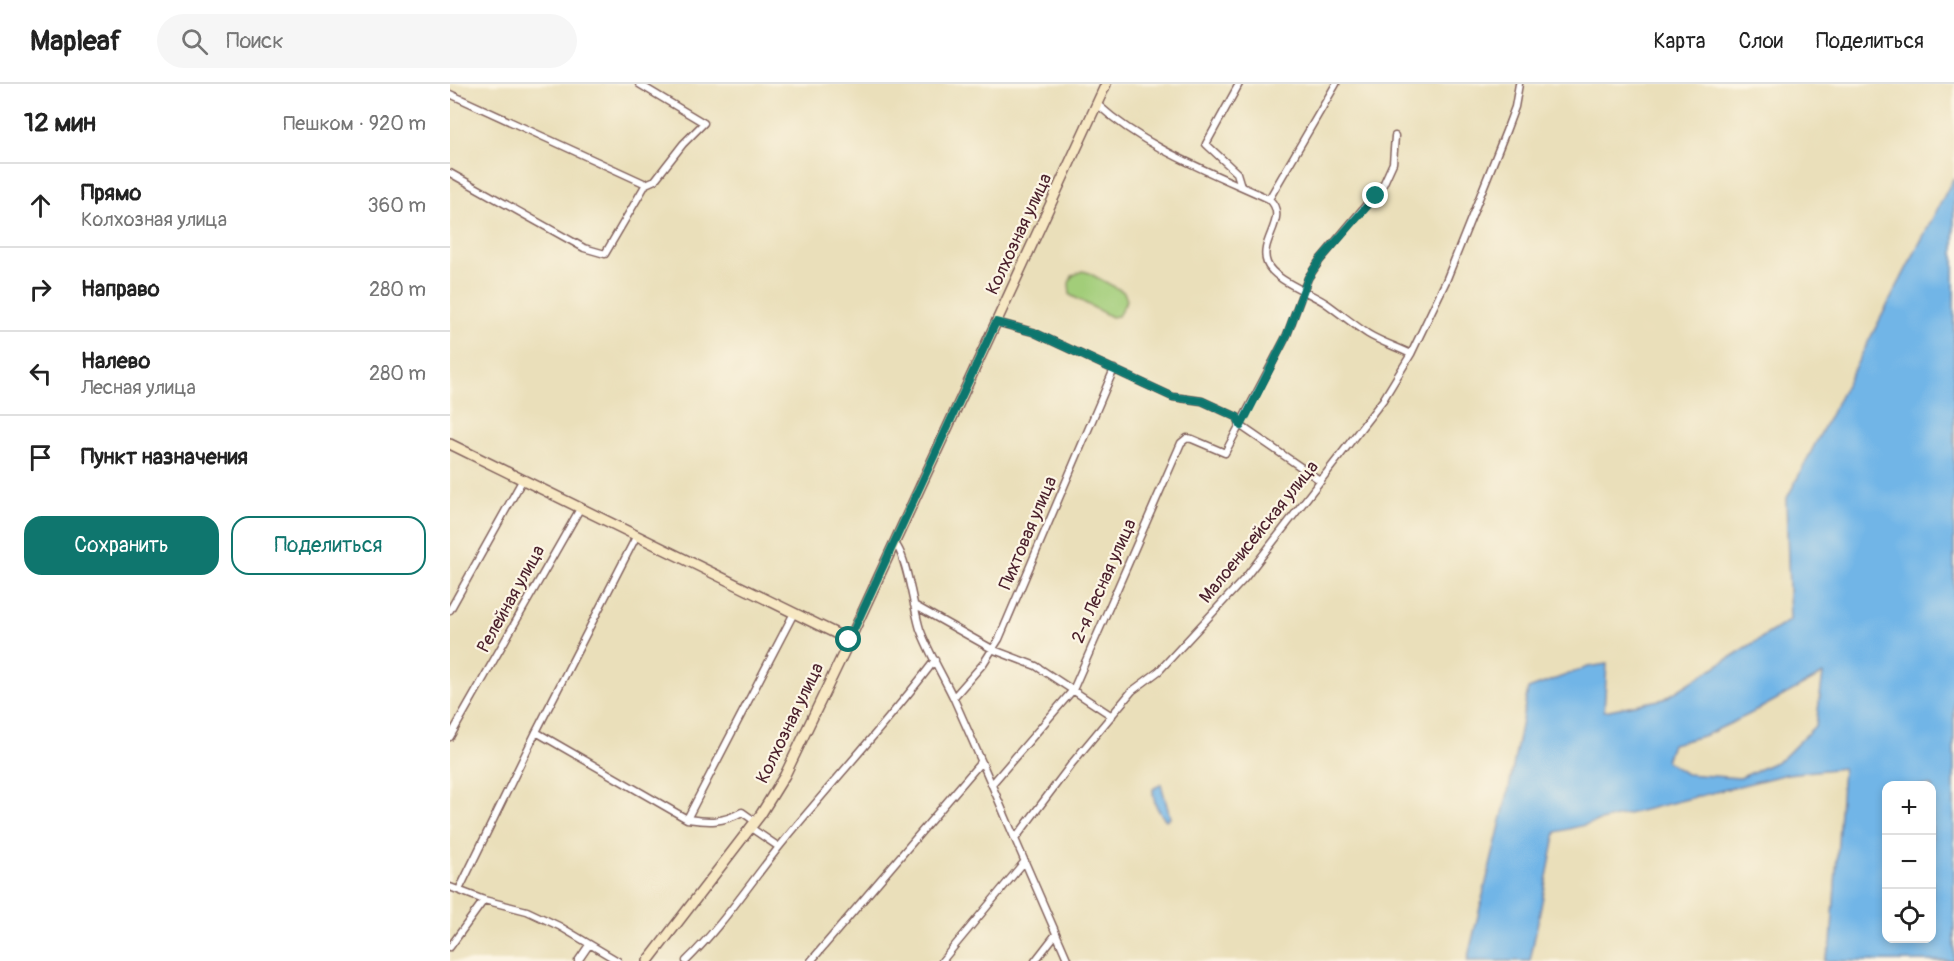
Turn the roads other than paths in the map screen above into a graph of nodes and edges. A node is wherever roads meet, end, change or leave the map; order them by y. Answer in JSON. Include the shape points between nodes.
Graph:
{"nodes":[{"id":1,"x":639,"y":84,"type":"edge"},
{"id":2,"x":1106,"y":84,"type":"edge"},
{"id":3,"x":1239,"y":84,"type":"edge"},
{"id":4,"x":1336,"y":84,"type":"edge"},
{"id":5,"x":1519,"y":84,"type":"edge"},
{"id":6,"x":450,"y":94,"type":"edge"},
{"id":7,"x":1097,"y":104,"type":"junction"},
{"id":8,"x":1395,"y":136,"type":"dead end"},
{"id":9,"x":450,"y":173,"type":"edge"},
{"id":10,"x":646,"y":184,"type":"junction"},
{"id":11,"x":1240,"y":186,"type":"junction"},
{"id":12,"x":1269,"y":199,"type":"junction"},
{"id":13,"x":1302,"y":291,"type":"junction"},
{"id":14,"x":996,"y":322,"type":"junction"},
{"id":15,"x":1411,"y":354,"type":"junction"},
{"id":16,"x":1114,"y":369,"type":"junction"},
{"id":17,"x":1241,"y":426,"type":"junction"},
{"id":18,"x":450,"y":444,"type":"edge"},
{"id":19,"x":523,"y":479,"type":"junction"},
{"id":20,"x":1321,"y":481,"type":"junction"},
{"id":21,"x":580,"y":507,"type":"junction"},
{"id":22,"x":637,"y":535,"type":"junction"},
{"id":23,"x":894,"y":543,"type":"junction"},
{"id":24,"x":914,"y":605,"type":"junction"},
{"id":25,"x":450,"y":610,"type":"edge"},
{"id":26,"x":794,"y":613,"type":"junction"},
{"id":27,"x":849,"y":640,"type":"junction"},
{"id":28,"x":994,"y":650,"type":"junction"},
{"id":29,"x":935,"y":660,"type":"junction"},
{"id":30,"x":1073,"y":690,"type":"junction"},
{"id":31,"x":953,"y":698,"type":"junction"},
{"id":32,"x":1112,"y":716,"type":"junction"},
{"id":33,"x":536,"y":732,"type":"junction"},
{"id":34,"x":450,"y":737,"type":"edge"},
{"id":35,"x":981,"y":762,"type":"junction"},
{"id":36,"x":992,"y":784,"type":"junction"},
{"id":37,"x":687,"y":819,"type":"junction"},
{"id":38,"x":753,"y":825,"type":"junction"},
{"id":39,"x":1015,"y":838,"type":"junction"},
{"id":40,"x":779,"y":847,"type":"junction"},
{"id":41,"x":1025,"y":861,"type":"junction"},
{"id":42,"x":450,"y":887,"type":"edge"},
{"id":43,"x":459,"y":890,"type":"junction"},
{"id":44,"x":484,"y":900,"type":"junction"},
{"id":45,"x":1056,"y":934,"type":"junction"},
{"id":46,"x":589,"y":945,"type":"junction"},
{"id":47,"x":450,"y":947,"type":"edge"},
{"id":48,"x":578,"y":961,"type":"edge"},
{"id":49,"x":618,"y":961,"type":"edge"},
{"id":50,"x":648,"y":961,"type":"edge"},
{"id":51,"x":686,"y":961,"type":"edge"},
{"id":52,"x":811,"y":961,"type":"edge"},
{"id":53,"x":942,"y":961,"type":"edge"},
{"id":54,"x":1035,"y":961,"type":"edge"},
{"id":55,"x":1068,"y":961,"type":"edge"}],
"edges":[{"from":1,"to":10,"type":"street","via":[[704,123],[655,180]]},
{"from":2,"to":7,"type":"main road","name":"Колхозная улица"},
{"from":3,"to":11,"type":"street","via":[[1206,144],[1237,173]]},
{"from":4,"to":12,"type":"street"},
{"from":5,"to":15,"type":"street","name":"Малоенисейская улица","via":[[1515,107],[1450,271]]},
{"from":6,"to":10,"type":"street"},
{"from":7,"to":11,"type":"street","via":[[1115,121],[1153,144]]},
{"from":7,"to":14,"type":"main road","name":"Колхозная улица"},
{"from":8,"to":13,"type":"street","via":[[1393,163],[1383,185],[1320,260]]},
{"from":9,"to":10,"type":"street","via":[[584,248],[605,254]]},
{"from":11,"to":12,"type":"street"},
{"from":12,"to":13,"type":"street","via":[[1277,215],[1265,246],[1268,267]]},
{"from":13,"to":15,"type":"street","via":[[1325,302],[1370,335]]},
{"from":13,"to":17,"type":"street","via":[[1287,335]]},
{"from":14,"to":16,"type":"street","via":[[1033,332]]},
{"from":14,"to":23,"type":"main road","name":"Колхозная улица"},
{"from":15,"to":20,"type":"street","name":"Малоенисейская улица","via":[[1383,400]]},
{"from":16,"to":17,"type":"street","via":[[1173,397],[1221,408],[1237,417]]},
{"from":16,"to":28,"type":"street","name":"Пихтовая улица"},
{"from":17,"to":20,"type":"street"},
{"from":17,"to":30,"type":"street","name":"2-я Лесная улица","via":[[1225,453],[1192,439],[1180,443]]},
{"from":18,"to":19,"type":"main road"},
{"from":19,"to":21,"type":"main road"},
{"from":19,"to":25,"type":"street"},
{"from":20,"to":32,"type":"street","name":"Малоенисейская улица","via":[[1245,578]]},
{"from":21,"to":22,"type":"main road"},
{"from":21,"to":34,"type":"street","name":"Релейная улица"},
{"from":22,"to":26,"type":"main road"},
{"from":22,"to":33,"type":"street"},
{"from":23,"to":24,"type":"street","via":[[903,555]]},
{"from":23,"to":27,"type":"main road","name":"Колхозная улица"},
{"from":24,"to":28,"type":"street"},
{"from":24,"to":29,"type":"street"},
{"from":26,"to":27,"type":"main road"},
{"from":26,"to":37,"type":"street"},
{"from":27,"to":38,"type":"main road","name":"Колхозная улица","via":[[785,775]]},
{"from":28,"to":30,"type":"street","via":[[1036,666]]},
{"from":28,"to":31,"type":"street","name":"Пихтовая улица"},
{"from":29,"to":31,"type":"street"},
{"from":29,"to":40,"type":"street"},
{"from":30,"to":32,"type":"street"},
{"from":30,"to":36,"type":"street","name":"2-я Лесная улица"},
{"from":31,"to":35,"type":"street"},
{"from":32,"to":39,"type":"street","name":"Малоенисейская улица"},
{"from":33,"to":37,"type":"street"},
{"from":33,"to":43,"type":"street"},
{"from":35,"to":36,"type":"street"},
{"from":35,"to":52,"type":"street"},
{"from":36,"to":39,"type":"street"},
{"from":37,"to":38,"type":"street","via":[[728,820],[742,812]]},
{"from":38,"to":40,"type":"street"},
{"from":38,"to":50,"type":"main road","name":"Колхозная улица"},
{"from":39,"to":41,"type":"street"},
{"from":40,"to":51,"type":"street","via":[[707,941]]},
{"from":41,"to":45,"type":"street"},
{"from":41,"to":53,"type":"street"},
{"from":42,"to":43,"type":"street"},
{"from":43,"to":44,"type":"street"},
{"from":44,"to":46,"type":"street","via":[[527,911]]},
{"from":44,"to":47,"type":"street"},
{"from":45,"to":54,"type":"street"},
{"from":45,"to":55,"type":"street"},
{"from":46,"to":48,"type":"street"},
{"from":46,"to":49,"type":"street"}]}
